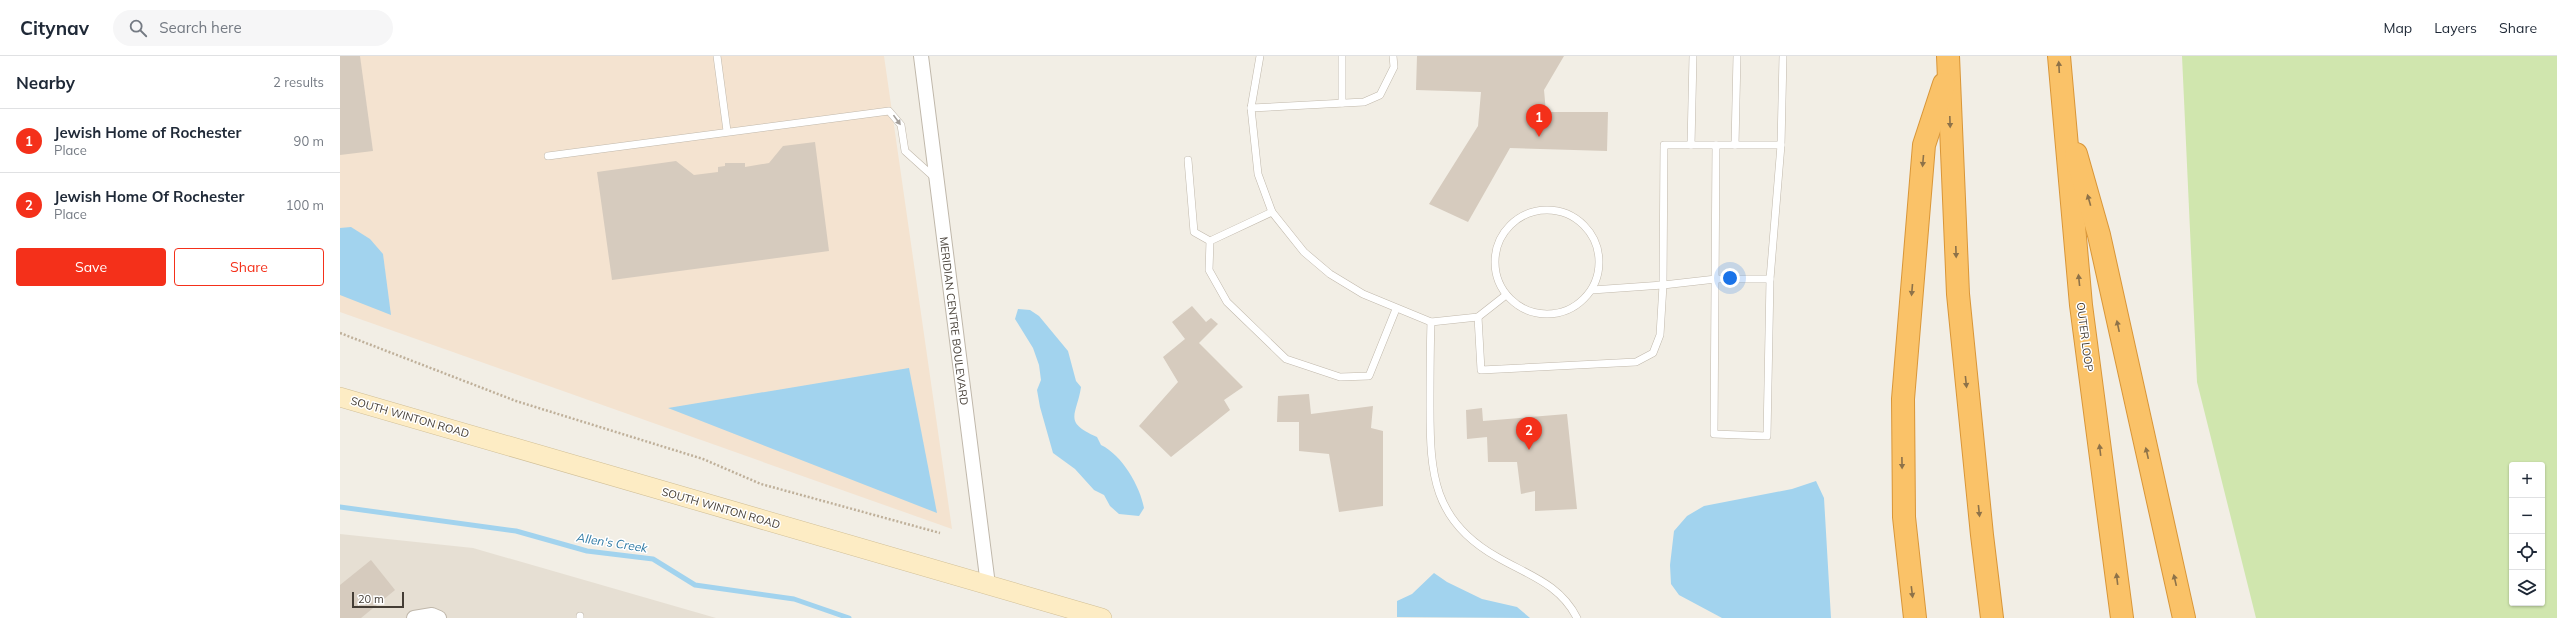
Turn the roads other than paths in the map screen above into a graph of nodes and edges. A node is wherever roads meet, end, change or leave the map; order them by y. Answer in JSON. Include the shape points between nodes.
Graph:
{"nodes":[{"id":1,"x":717,"y":56,"type":"edge"},
{"id":2,"x":920,"y":56,"type":"edge"},
{"id":3,"x":1260,"y":56,"type":"edge"},
{"id":4,"x":1342,"y":56,"type":"edge"},
{"id":5,"x":1394,"y":56,"type":"edge"},
{"id":6,"x":1693,"y":56,"type":"edge"},
{"id":7,"x":1737,"y":56,"type":"edge"},
{"id":8,"x":1783,"y":56,"type":"edge"},
{"id":9,"x":2059,"y":56,"type":"edge"},
{"id":10,"x":1948,"y":63,"type":"edge"},
{"id":11,"x":2061,"y":100,"type":"junction"},
{"id":12,"x":1342,"y":103,"type":"junction"},
{"id":13,"x":1251,"y":108,"type":"junction"},
{"id":14,"x":727,"y":131,"type":"junction"},
{"id":15,"x":1691,"y":145,"type":"junction"},
{"id":16,"x":1716,"y":145,"type":"junction"},
{"id":17,"x":1735,"y":145,"type":"junction"},
{"id":18,"x":1781,"y":145,"type":"junction"},
{"id":19,"x":548,"y":156,"type":"dead end"},
{"id":20,"x":1188,"y":160,"type":"dead end"},
{"id":21,"x":937,"y":181,"type":"junction"},
{"id":22,"x":1272,"y":212,"type":"junction"},
{"id":23,"x":1210,"y":241,"type":"junction"},
{"id":24,"x":1716,"y":279,"type":"junction"},
{"id":25,"x":1770,"y":279,"type":"junction"},
{"id":26,"x":1663,"y":285,"type":"junction"},
{"id":27,"x":1592,"y":290,"type":"junction"},
{"id":28,"x":1506,"y":295,"type":"junction"},
{"id":29,"x":1396,"y":309,"type":"junction"},
{"id":30,"x":1478,"y":317,"type":"junction"},
{"id":31,"x":1431,"y":322,"type":"junction"},
{"id":32,"x":340,"y":397,"type":"edge"},
{"id":33,"x":988,"y":585,"type":"junction"},
{"id":34,"x":414,"y":618,"type":"edge"},
{"id":35,"x":439,"y":618,"type":"edge"},
{"id":36,"x":1102,"y":618,"type":"edge"},
{"id":37,"x":1577,"y":618,"type":"edge"},
{"id":38,"x":1915,"y":618,"type":"edge"},
{"id":39,"x":1992,"y":618,"type":"edge"},
{"id":40,"x":2122,"y":618,"type":"edge"},
{"id":41,"x":2184,"y":618,"type":"edge"}],
"edges":[{"from":1,"to":14,"type":"lane"},
{"from":2,"to":21,"type":"street","name":"MERIDIAN CENTRE BOULEVARD"},
{"from":3,"to":13,"type":"lane"},
{"from":4,"to":12,"type":"lane"},
{"from":5,"to":12,"type":"lane","via":[[1394,67],[1380,95],[1364,102]]},
{"from":6,"to":15,"type":"lane"},
{"from":7,"to":17,"type":"lane"},
{"from":8,"to":18,"type":"lane"},
{"from":11,"to":9,"type":"highway","name":"OUTER LOOP","one_way":true},
{"from":10,"to":38,"type":"highway","one_way":true,"via":[[1924,145],[1905,375],[1904,498]]},
{"from":10,"to":39,"type":"highway","one_way":true,"via":[[1958,294]]},
{"from":40,"to":11,"type":"highway","name":"OUTER LOOP","one_way":true,"via":[[2081,305]]},
{"from":41,"to":11,"type":"highway","one_way":true,"via":[[2100,235]]},
{"from":12,"to":13,"type":"lane"},
{"from":13,"to":22,"type":"lane","via":[[1258,174]]},
{"from":14,"to":19,"type":"lane"},
{"from":14,"to":21,"type":"lane","one_way":true,"via":[[890,111],[901,125],[906,151]]},
{"from":15,"to":16,"type":"lane"},
{"from":15,"to":26,"type":"lane","via":[[1664,145]]},
{"from":16,"to":17,"type":"lane"},
{"from":16,"to":24,"type":"lane"},
{"from":17,"to":18,"type":"lane"},
{"from":18,"to":25,"type":"lane"},
{"from":20,"to":23,"type":"lane","via":[[1194,232]]},
{"from":21,"to":33,"type":"street","name":"MERIDIAN CENTRE BOULEVARD"},
{"from":22,"to":23,"type":"lane"},
{"from":22,"to":29,"type":"lane","via":[[1304,252],[1330,274],[1363,294]]},
{"from":23,"to":29,"type":"lane","via":[[1209,270],[1227,302],[1286,359],[1340,377],[1369,376]]},
{"from":24,"to":25,"type":"lane"},
{"from":24,"to":25,"type":"lane","via":[[1714,434],[1767,436]]},
{"from":24,"to":26,"type":"lane"},
{"from":26,"to":27,"type":"lane"},
{"from":26,"to":30,"type":"lane","via":[[1660,335],[1653,353],[1636,362],[1481,370]]},
{"from":27,"to":28,"type":"lane","via":[[1576,306],[1550,315],[1533,313],[1518,306]]},
{"from":27,"to":28,"type":"lane","via":[[1598,274],[1599,256],[1594,239],[1584,225],[1564,213],[1553,210],[1536,211],[1519,218],[1506,230],[1498,245],[1495,262],[1498,280]]},
{"from":28,"to":30,"type":"lane"},
{"from":29,"to":31,"type":"lane"},
{"from":30,"to":31,"type":"lane"},
{"from":31,"to":37,"type":"lane","via":[[1430,445],[1432,471],[1439,495],[1455,524],[1475,543],[1557,590],[1572,607]]},
{"from":32,"to":33,"type":"main road","name":"SOUTH WINTON ROAD"},
{"from":33,"to":36,"type":"main road","name":"SOUTH WINTON ROAD"},
{"from":34,"to":35,"type":"street","via":[[432,615]]}]}
